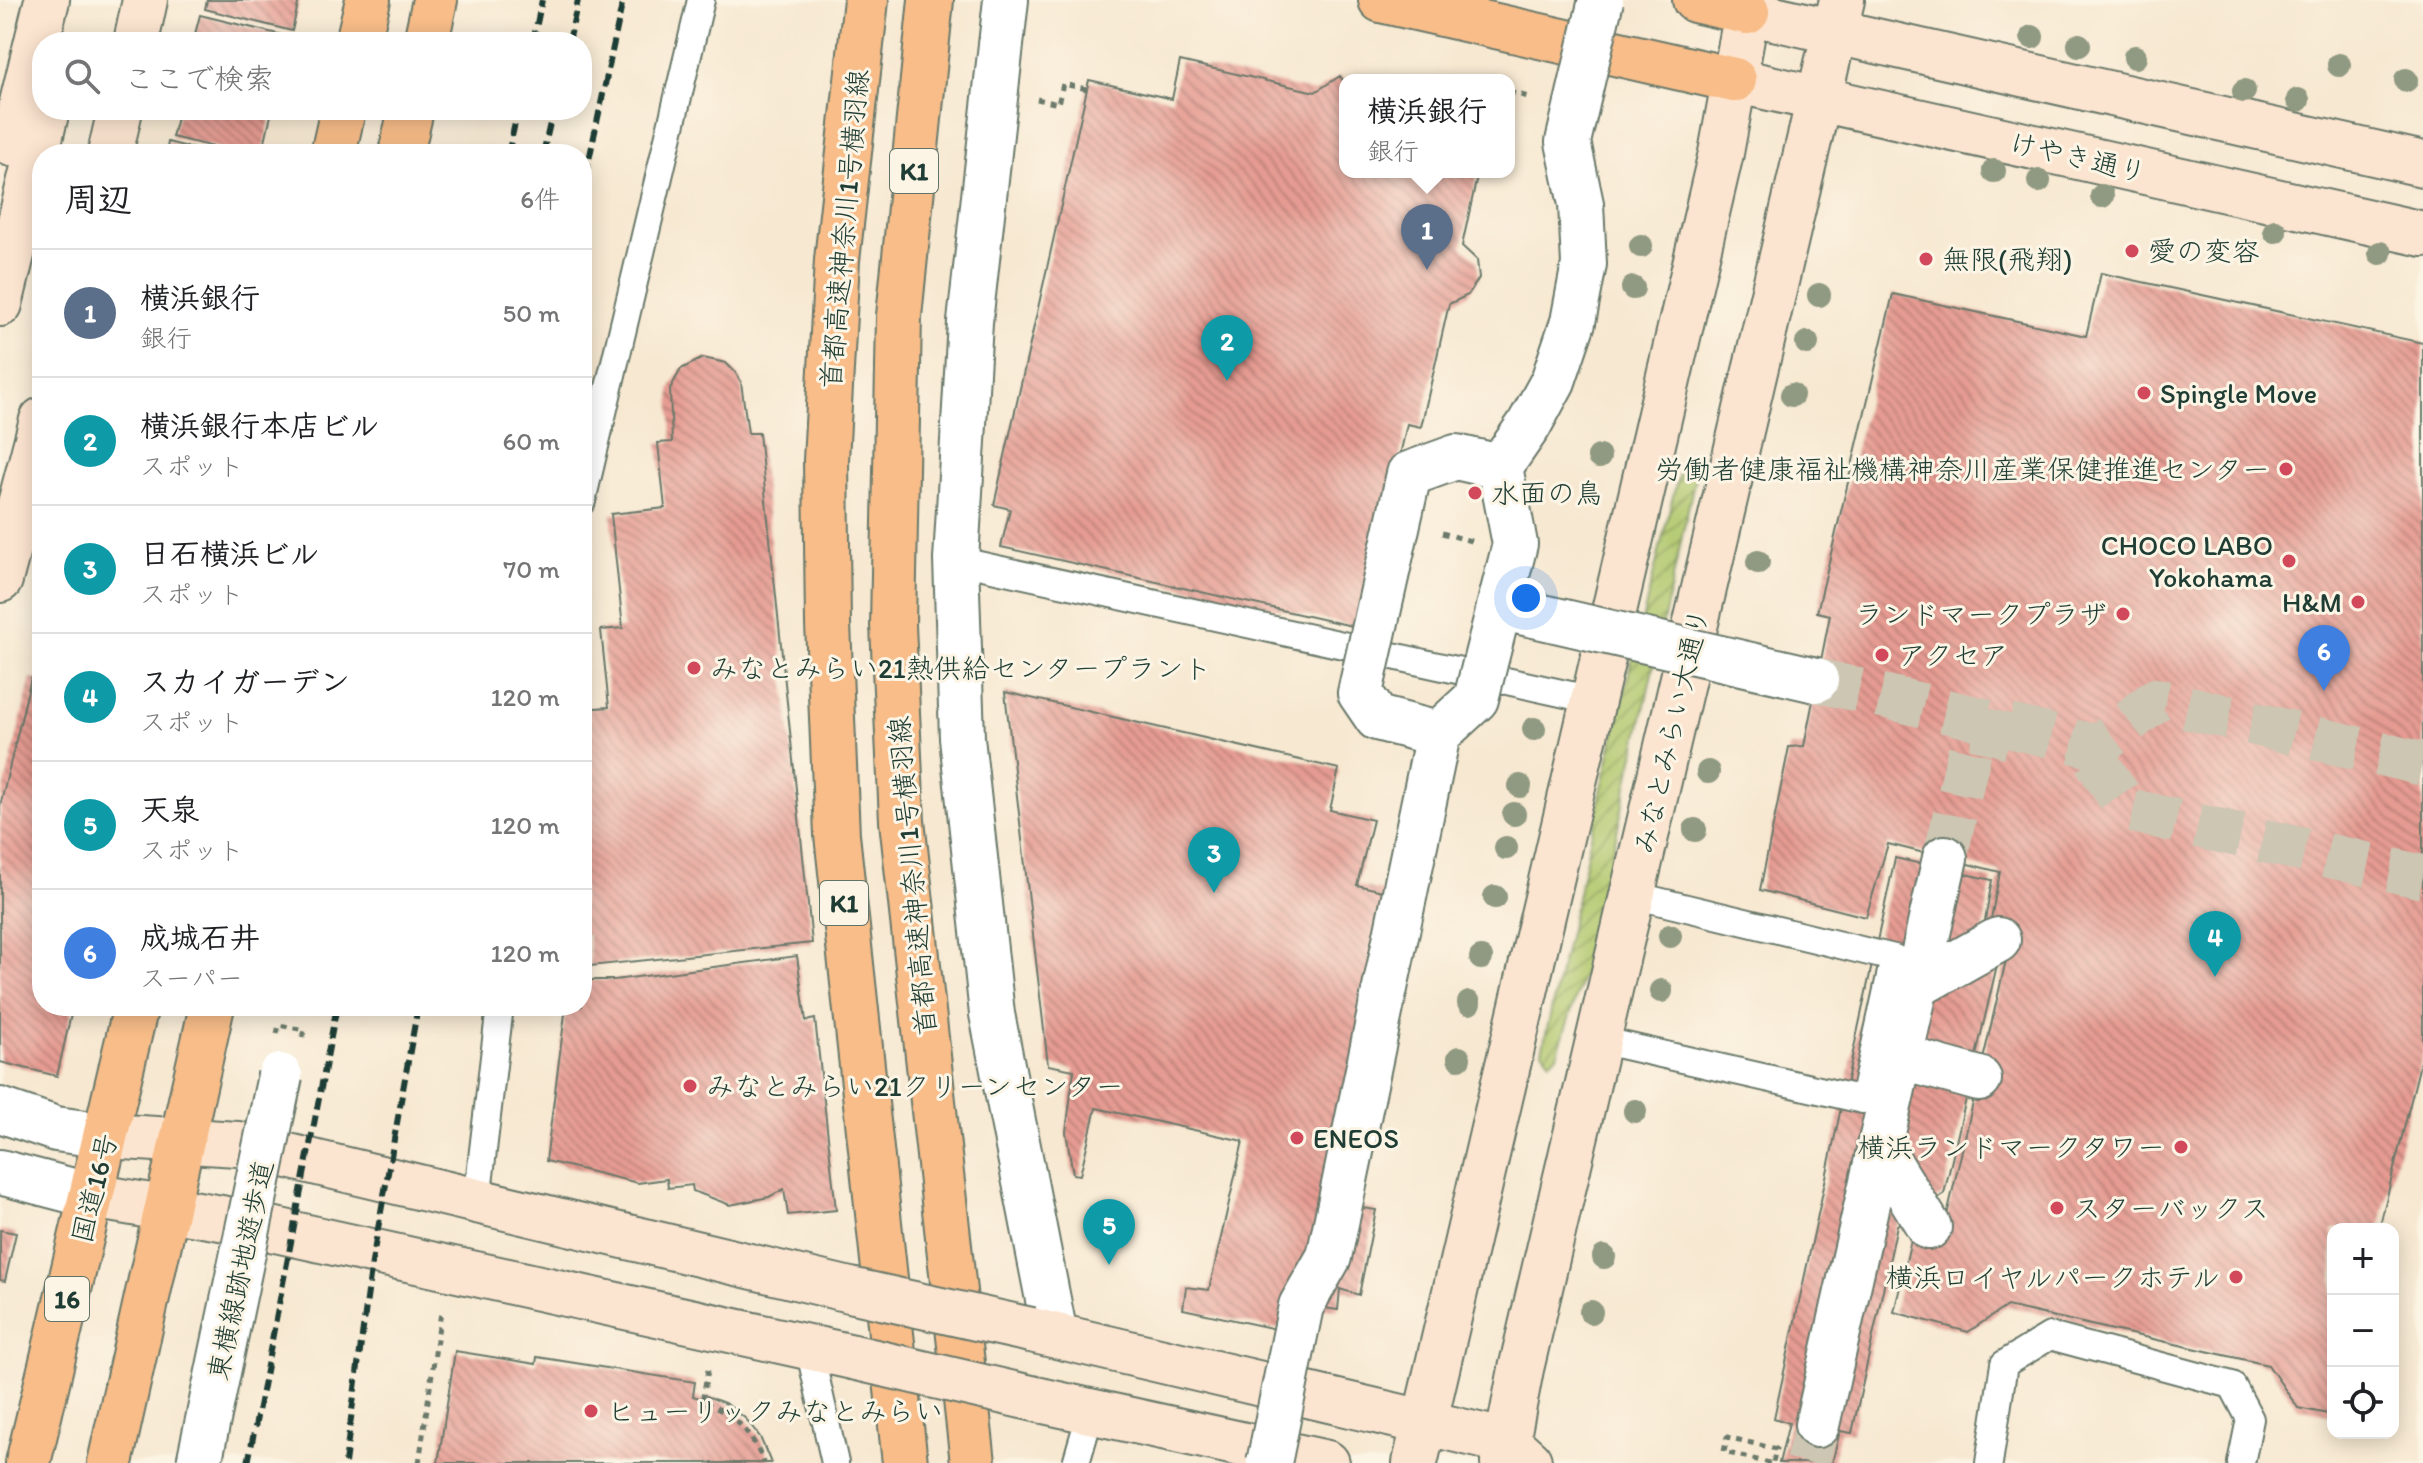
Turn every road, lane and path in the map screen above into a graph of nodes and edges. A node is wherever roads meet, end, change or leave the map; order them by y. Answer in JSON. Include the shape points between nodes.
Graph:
{"nodes":[{"id":1,"x":47,"y":0,"type":"edge"},
{"id":2,"x":72,"y":0,"type":"edge"},
{"id":3,"x":145,"y":0,"type":"edge"},
{"id":4,"x":368,"y":0,"type":"edge"},
{"id":5,"x":435,"y":0,"type":"edge"},
{"id":6,"x":701,"y":0,"type":"edge"},
{"id":7,"x":836,"y":0,"type":"edge"},
{"id":8,"x":866,"y":0,"type":"edge"},
{"id":9,"x":931,"y":0,"type":"edge"},
{"id":10,"x":955,"y":0,"type":"edge"},
{"id":11,"x":1006,"y":0,"type":"edge"},
{"id":12,"x":1381,"y":0,"type":"edge"},
{"id":13,"x":1601,"y":0,"type":"edge"},
{"id":14,"x":1695,"y":0,"type":"edge"},
{"id":15,"x":1748,"y":6,"type":"edge"},
{"id":16,"x":1839,"y":16,"type":"edge"},
{"id":17,"x":39,"y":32,"type":"edge"},
{"id":18,"x":65,"y":32,"type":"edge"},
{"id":19,"x":138,"y":32,"type":"edge"},
{"id":20,"x":360,"y":32,"type":"edge"},
{"id":21,"x":428,"y":32,"type":"edge"},
{"id":22,"x":32,"y":61,"type":"edge"},
{"id":23,"x":1734,"y":80,"type":"junction"},
{"id":24,"x":1087,"y":89,"type":"dead end"},
{"id":25,"x":25,"y":90,"type":"edge"},
{"id":26,"x":1032,"y":98,"type":"dead end"},
{"id":27,"x":1821,"y":99,"type":"junction"},
{"id":28,"x":118,"y":120,"type":"edge"},
{"id":29,"x":341,"y":120,"type":"edge"},
{"id":30,"x":409,"y":120,"type":"edge"},
{"id":31,"x":112,"y":144,"type":"edge"},
{"id":32,"x":335,"y":144,"type":"edge"},
{"id":33,"x":403,"y":144,"type":"edge"},
{"id":34,"x":2423,"y":164,"type":"edge"},
{"id":35,"x":0,"y":193,"type":"edge"},
{"id":36,"x":2423,"y":234,"type":"edge"},
{"id":37,"x":837,"y":260,"type":"junction"},
{"id":38,"x":0,"y":304,"type":"edge"},
{"id":39,"x":899,"y":316,"type":"junction"},
{"id":40,"x":32,"y":458,"type":"edge"},
{"id":41,"x":592,"y":459,"type":"edge"},
{"id":42,"x":1500,"y":467,"type":"junction"},
{"id":43,"x":956,"y":560,"type":"junction"},
{"id":44,"x":0,"y":580,"type":"edge"},
{"id":45,"x":1499,"y":607,"type":"junction"},
{"id":46,"x":1816,"y":680,"type":"tunnel mouth"},
{"id":47,"x":1593,"y":700,"type":"junction"},
{"id":48,"x":1438,"y":734,"type":"junction"},
{"id":49,"x":1945,"y":858,"type":"tunnel mouth"},
{"id":50,"x":1633,"y":895,"type":"junction"},
{"id":51,"x":1998,"y":940,"type":"dead end"},
{"id":52,"x":1916,"y":986,"type":"junction"},
{"id":53,"x":134,"y":1016,"type":"edge"},
{"id":54,"x":210,"y":1016,"type":"edge"},
{"id":55,"x":499,"y":1016,"type":"edge"},
{"id":56,"x":1599,"y":1040,"type":"junction"},
{"id":57,"x":1900,"y":1057,"type":"junction"},
{"id":58,"x":274,"y":1075,"type":"dead end"},
{"id":59,"x":1979,"y":1079,"type":"dead end"},
{"id":60,"x":8,"y":1113,"type":"edge"},
{"id":61,"x":107,"y":1136,"type":"junction"},
{"id":62,"x":183,"y":1141,"type":"junction"},
{"id":63,"x":1879,"y":1146,"type":"junction"},
{"id":64,"x":6,"y":1174,"type":"edge"},
{"id":65,"x":92,"y":1196,"type":"junction"},
{"id":66,"x":477,"y":1201,"type":"junction"},
{"id":67,"x":168,"y":1209,"type":"junction"},
{"id":68,"x":1929,"y":1227,"type":"dead end"},
{"id":69,"x":441,"y":1312,"type":"dead end"},
{"id":70,"x":1043,"y":1332,"type":"junction"},
{"id":71,"x":809,"y":1348,"type":"junction"},
{"id":72,"x":710,"y":1359,"type":"dead end"},
{"id":73,"x":1091,"y":1411,"type":"junction"},
{"id":74,"x":1817,"y":1425,"type":"tunnel mouth"},
{"id":75,"x":1419,"y":1443,"type":"edge"},
{"id":76,"x":1514,"y":1456,"type":"edge"},
{"id":77,"x":28,"y":1463,"type":"edge"},
{"id":78,"x":110,"y":1463,"type":"edge"},
{"id":79,"x":199,"y":1463,"type":"edge"},
{"id":80,"x":419,"y":1463,"type":"edge"},
{"id":81,"x":764,"y":1463,"type":"edge"},
{"id":82,"x":835,"y":1463,"type":"edge"},
{"id":83,"x":905,"y":1463,"type":"edge"},
{"id":84,"x":973,"y":1463,"type":"edge"},
{"id":85,"x":1076,"y":1463,"type":"edge"},
{"id":86,"x":1269,"y":1463,"type":"edge"},
{"id":87,"x":1327,"y":1463,"type":"edge"},
{"id":88,"x":1771,"y":1463,"type":"edge"},
{"id":89,"x":1989,"y":1463,"type":"edge"},
{"id":90,"x":2241,"y":1463,"type":"edge"}],
"edges":[{"from":1,"to":17,"type":"street"},
{"from":2,"to":18,"type":"street"},
{"from":3,"to":19,"type":"street"},
{"from":4,"to":20,"type":"highway"},
{"from":5,"to":21,"type":"highway"},
{"from":6,"to":41,"type":"lane"},
{"from":7,"to":37,"type":"highway","via":[[831,96]]},
{"from":8,"to":37,"type":"highway","name":"首都高速神奈川1号横羽線","number":"K1"},
{"from":9,"to":39,"type":"highway","name":"首都高速神奈川1号横羽線","number":"K1"},
{"from":10,"to":39,"type":"highway"},
{"from":11,"to":43,"type":"street","via":[[970,322]]},
{"from":12,"to":23,"type":"highway"},
{"from":13,"to":42,"type":"street","bridge":true,"via":[[1568,142],[1581,204],[1584,264],[1573,322],[1553,381]]},
{"from":14,"to":15,"type":"highway"},
{"from":15,"to":16,"type":"street"},
{"from":15,"to":23,"type":"street"},
{"from":16,"to":27,"type":"street","name":"みなとみらい大通り"},
{"from":16,"to":34,"type":"street"},
{"from":22,"to":25,"type":"street"},
{"from":23,"to":27,"type":"street","name":"けやき通り"},
{"from":23,"to":47,"type":"street"},
{"from":24,"to":26,"type":"path","via":[[1063,84],[1058,104]]},
{"from":25,"to":35,"type":"street"},
{"from":25,"to":38,"type":"street"},
{"from":27,"to":36,"type":"street","name":"けやき通り"},
{"from":27,"to":50,"type":"street","name":"みなとみらい大通り"},
{"from":28,"to":31,"type":"street"},
{"from":29,"to":32,"type":"highway"},
{"from":30,"to":33,"type":"highway"},
{"from":37,"to":83,"type":"highway","name":"首都高速神奈川1号横羽線","number":"K1","via":[[826,460],[837,835]]},
{"from":39,"to":84,"type":"highway","name":"首都高速神奈川1号横羽線","number":"K1","via":[[893,625],[902,821]]},
{"from":40,"to":44,"type":"street"},
{"from":42,"to":45,"type":"street","bridge":true,"via":[[1515,544]]},
{"from":42,"to":48,"type":"street","bridge":true,"via":[[1456,457],[1409,474],[1392,520],[1360,693],[1377,718]]},
{"from":43,"to":47,"type":"lane"},
{"from":43,"to":70,"type":"street","via":[[962,738],[992,1014]]},
{"from":45,"to":46,"type":"street","bridge":true},
{"from":45,"to":48,"type":"street","bridge":true,"via":[[1476,699]]},
{"from":47,"to":75,"type":"street"},
{"from":48,"to":86,"type":"street","bridge":true,"via":[[1329,1257],[1301,1306]]},
{"from":49,"to":52,"type":"street"},
{"from":50,"to":56,"type":"street","name":"みなとみらい大通り"},
{"from":50,"to":56,"type":"lane","via":[[1894,958],[1863,1100]]},
{"from":51,"to":52,"type":"street"},
{"from":52,"to":57,"type":"street"},
{"from":53,"to":61,"type":"highway","name":"国道16号","number":"16"},
{"from":54,"to":62,"type":"highway"},
{"from":55,"to":66,"type":"lane"},
{"from":56,"to":76,"type":"street","name":"みなとみらい大通り","via":[[1521,1369]]},
{"from":57,"to":59,"type":"street"},
{"from":57,"to":63,"type":"street"},
{"from":58,"to":79,"type":"street","name":"東横線跡地遊歩道","bridge":true},
{"from":60,"to":61,"type":"street","via":[[56,1129]]},
{"from":61,"to":62,"type":"street"},
{"from":61,"to":65,"type":"highway","name":"国道16号","number":"16"},
{"from":62,"to":66,"type":"street","via":[[238,1144]]},
{"from":62,"to":67,"type":"highway"},
{"from":63,"to":68,"type":"street"},
{"from":63,"to":74,"type":"street"},
{"from":64,"to":65,"type":"street"},
{"from":65,"to":67,"type":"street"},
{"from":65,"to":77,"type":"highway","name":"国道16号","number":"16"},
{"from":66,"to":70,"type":"street","bridge":true},
{"from":67,"to":71,"type":"street"},
{"from":67,"to":78,"type":"highway"},
{"from":69,"to":80,"type":"path"},
{"from":70,"to":75,"type":"street"},
{"from":71,"to":73,"type":"street","bridge":true},
{"from":71,"to":82,"type":"lane"},
{"from":72,"to":81,"type":"path","via":[[702,1402],[742,1424]]},
{"from":73,"to":85,"type":"lane"},
{"from":73,"to":87,"type":"street"},
{"from":75,"to":76,"type":"street"},
{"from":88,"to":88,"type":"path","via":[[1776,1449],[1727,1437],[1724,1452]]},
{"from":89,"to":90,"type":"lane","via":[[2004,1364],[2050,1336],[2232,1385],[2250,1419]]}]}
